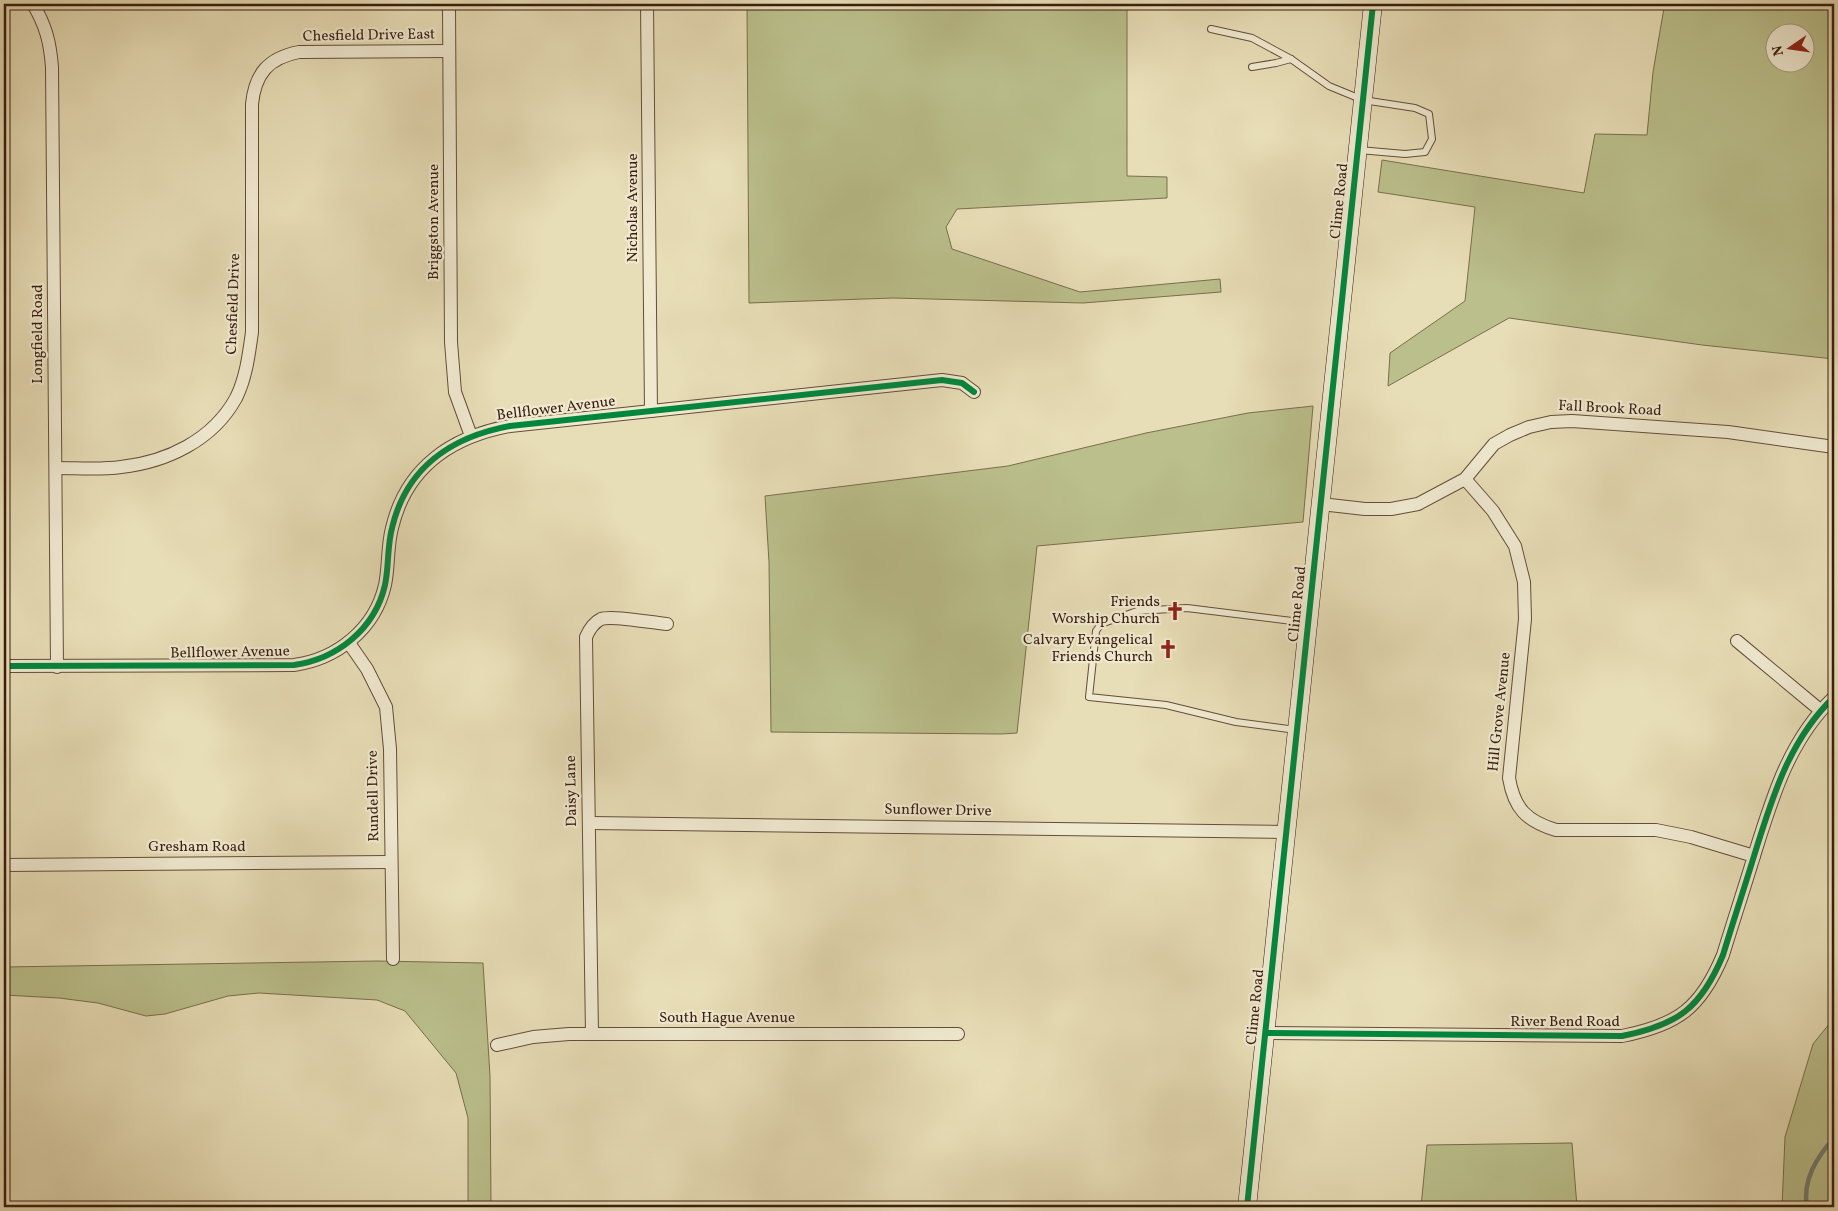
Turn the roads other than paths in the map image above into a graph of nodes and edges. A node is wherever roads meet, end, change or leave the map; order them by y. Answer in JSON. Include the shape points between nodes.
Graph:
{"nodes":[{"id":1,"x":33,"y":4,"type":"edge"},
{"id":2,"x":448,"y":4,"type":"edge"},
{"id":3,"x":647,"y":4,"type":"edge"},
{"id":4,"x":1373,"y":4,"type":"edge"},
{"id":5,"x":1211,"y":29,"type":"dead end"},
{"id":6,"x":449,"y":51,"type":"junction"},
{"id":7,"x":1291,"y":59,"type":"junction"},
{"id":8,"x":1252,"y":67,"type":"dead end"},
{"id":9,"x":265,"y":68,"type":"joint"},
{"id":10,"x":1363,"y":100,"type":"junction"},
{"id":11,"x":1358,"y":150,"type":"junction"},
{"id":12,"x":974,"y":392,"type":"dead end"},
{"id":13,"x":651,"y":411,"type":"junction"},
{"id":14,"x":471,"y":436,"type":"junction"},
{"id":15,"x":1834,"y":447,"type":"edge"},
{"id":16,"x":56,"y":468,"type":"junction"},
{"id":17,"x":1465,"y":479,"type":"junction"},
{"id":18,"x":1321,"y":504,"type":"junction"},
{"id":19,"x":1308,"y":623,"type":"junction"},
{"id":20,"x":667,"y":624,"type":"dead end"},
{"id":21,"x":1737,"y":641,"type":"dead end"},
{"id":22,"x":349,"y":643,"type":"junction"},
{"id":23,"x":4,"y":666,"type":"edge"},
{"id":24,"x":57,"y":667,"type":"junction"},
{"id":25,"x":1834,"y":697,"type":"edge"},
{"id":26,"x":1820,"y":710,"type":"junction"},
{"id":27,"x":1297,"y":730,"type":"junction"},
{"id":28,"x":590,"y":823,"type":"junction"},
{"id":29,"x":1286,"y":832,"type":"junction"},
{"id":30,"x":1754,"y":856,"type":"junction"},
{"id":31,"x":391,"y":862,"type":"junction"},
{"id":32,"x":4,"y":865,"type":"edge"},
{"id":33,"x":393,"y":959,"type":"dead end"},
{"id":34,"x":1266,"y":1032,"type":"junction"},
{"id":35,"x":592,"y":1034,"type":"junction"},
{"id":36,"x":958,"y":1034,"type":"dead end"},
{"id":37,"x":497,"y":1045,"type":"dead end"},
{"id":38,"x":1247,"y":1207,"type":"edge"}],
"edges":[{"from":1,"to":16,"type":"street","name":"Longfield Road","via":[[44,24],[52,67]]},
{"from":2,"to":6,"type":"street","name":"Briggston Avenue"},
{"from":3,"to":13,"type":"street","name":"Nicholas Avenue"},
{"from":4,"to":10,"type":"main road","name":"Clime Road"},
{"from":5,"to":7,"type":"lane","via":[[1252,38]]},
{"from":6,"to":9,"type":"street","name":"Chesfield Drive East","via":[[299,52],[286,55]]},
{"from":6,"to":14,"type":"street","name":"Briggston Avenue","via":[[451,342],[455,392]]},
{"from":7,"to":8,"type":"lane"},
{"from":7,"to":10,"type":"lane","via":[[1329,86]]},
{"from":9,"to":16,"type":"street","name":"Chesfield Drive","via":[[253,92],[252,104],[252,332],[248,364],[236,398],[200,438],[173,455],[120,467]]},
{"from":10,"to":11,"type":"main road","name":"Clime Road"},
{"from":10,"to":11,"type":"lane","via":[[1415,108],[1429,114],[1432,139],[1425,152],[1405,154]]},
{"from":11,"to":18,"type":"main road","name":"Clime Road"},
{"from":12,"to":13,"type":"street","name":"Bellflower Avenue","via":[[962,383],[942,380]]},
{"from":13,"to":14,"type":"street","name":"Bellflower Avenue","via":[[510,426]]},
{"from":14,"to":22,"type":"street","name":"Bellflower Avenue","via":[[429,462],[404,494],[391,531],[379,601],[364,628]]},
{"from":15,"to":17,"type":"street","name":"Fall Brook Road","via":[[1728,432],[1551,422],[1529,427],[1494,444]]},
{"from":16,"to":24,"type":"street","name":"Longfield Road"},
{"from":17,"to":18,"type":"street","name":"Fall Brook Road","via":[[1418,504],[1392,509]]},
{"from":17,"to":30,"type":"street","name":"Hill Grove Avenue","via":[[1493,511],[1515,546],[1524,582],[1525,619],[1509,778],[1518,807],[1534,822],[1556,830],[1656,830]]},
{"from":18,"to":19,"type":"main road","name":"Clime Road"},
{"from":19,"to":27,"type":"main road","name":"Clime Road"},
{"from":19,"to":27,"type":"lane","via":[[1187,608],[1136,611],[1101,624],[1094,642],[1089,696],[1166,705],[1236,722]]},
{"from":20,"to":28,"type":"street","name":"Daisy Lane","via":[[601,619],[591,626],[586,637]]},
{"from":21,"to":26,"type":"street"},
{"from":22,"to":24,"type":"street","name":"Bellflower Avenue","via":[[323,658],[294,665]]},
{"from":22,"to":31,"type":"street","name":"Rundell Drive","via":[[367,669],[386,707],[390,749]]},
{"from":23,"to":24,"type":"street","name":"Bellflower Avenue"},
{"from":25,"to":26,"type":"street","name":"River Bend Road"},
{"from":26,"to":30,"type":"street","name":"River Bend Road","via":[[1787,762]]},
{"from":27,"to":29,"type":"main road","name":"Clime Road"},
{"from":28,"to":29,"type":"street","name":"Sunflower Drive"},
{"from":28,"to":35,"type":"street","name":"Daisy Lane"},
{"from":29,"to":34,"type":"main road","name":"Clime Road"},
{"from":30,"to":34,"type":"street","name":"River Bend Road","via":[[1714,977],[1702,996],[1684,1012],[1666,1024],[1644,1032],[1622,1036]]},
{"from":31,"to":32,"type":"street","name":"Gresham Road"},
{"from":31,"to":33,"type":"street","name":"Rundell Drive"},
{"from":34,"to":38,"type":"main road","name":"Clime Road"},
{"from":35,"to":36,"type":"street","name":"South Hague Avenue"},
{"from":35,"to":37,"type":"street","name":"South Hague Avenue","via":[[533,1037]]}]}
